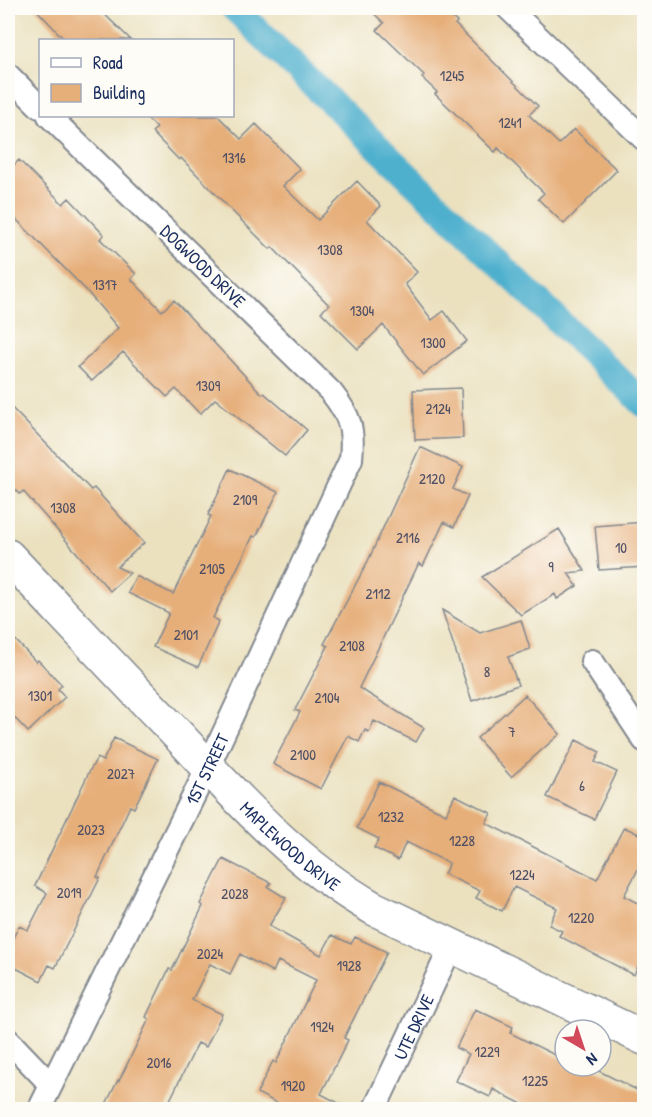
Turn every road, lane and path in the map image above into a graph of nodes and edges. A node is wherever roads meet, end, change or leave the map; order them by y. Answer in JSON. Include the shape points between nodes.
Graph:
{"nodes":[{"id":1,"x":508,"y":8,"type":"edge"},
{"id":2,"x":8,"y":75,"type":"edge"},
{"id":3,"x":39,"y":106,"type":"edge"},
{"id":4,"x":50,"y":117,"type":"edge"},
{"id":5,"x":645,"y":139,"type":"edge"},
{"id":6,"x":350,"y":422,"type":"joint"},
{"id":7,"x":8,"y":556,"type":"edge"},
{"id":8,"x":592,"y":661,"type":"dead end"},
{"id":9,"x":645,"y":740,"type":"edge"},
{"id":10,"x":208,"y":767,"type":"junction"},
{"id":11,"x":452,"y":945,"type":"junction"},
{"id":12,"x":645,"y":1038,"type":"edge"},
{"id":13,"x":8,"y":1040,"type":"edge"},
{"id":14,"x":51,"y":1085,"type":"junction"},
{"id":15,"x":39,"y":1110,"type":"edge"},
{"id":16,"x":374,"y":1110,"type":"edge"}],
"edges":[{"from":1,"to":5,"type":"street"},
{"from":2,"to":3,"type":"street"},
{"from":4,"to":6,"type":"street","name":"DOGWOOD DRIVE","via":[[331,392]]},
{"from":6,"to":10,"type":"street","name":"1ST STREET","via":[[351,459]]},
{"from":7,"to":10,"type":"street","name":"MAPLEWOOD DRIVE"},
{"from":8,"to":9,"type":"street"},
{"from":10,"to":11,"type":"street","name":"MAPLEWOOD DRIVE","via":[[314,870],[373,908]]},
{"from":10,"to":14,"type":"street","name":"1ST STREET"},
{"from":11,"to":12,"type":"street","name":"MAPLEWOOD DRIVE"},
{"from":11,"to":16,"type":"street","name":"UTE DRIVE"},
{"from":13,"to":14,"type":"street"},
{"from":14,"to":15,"type":"street","name":"1ST STREET"}]}
